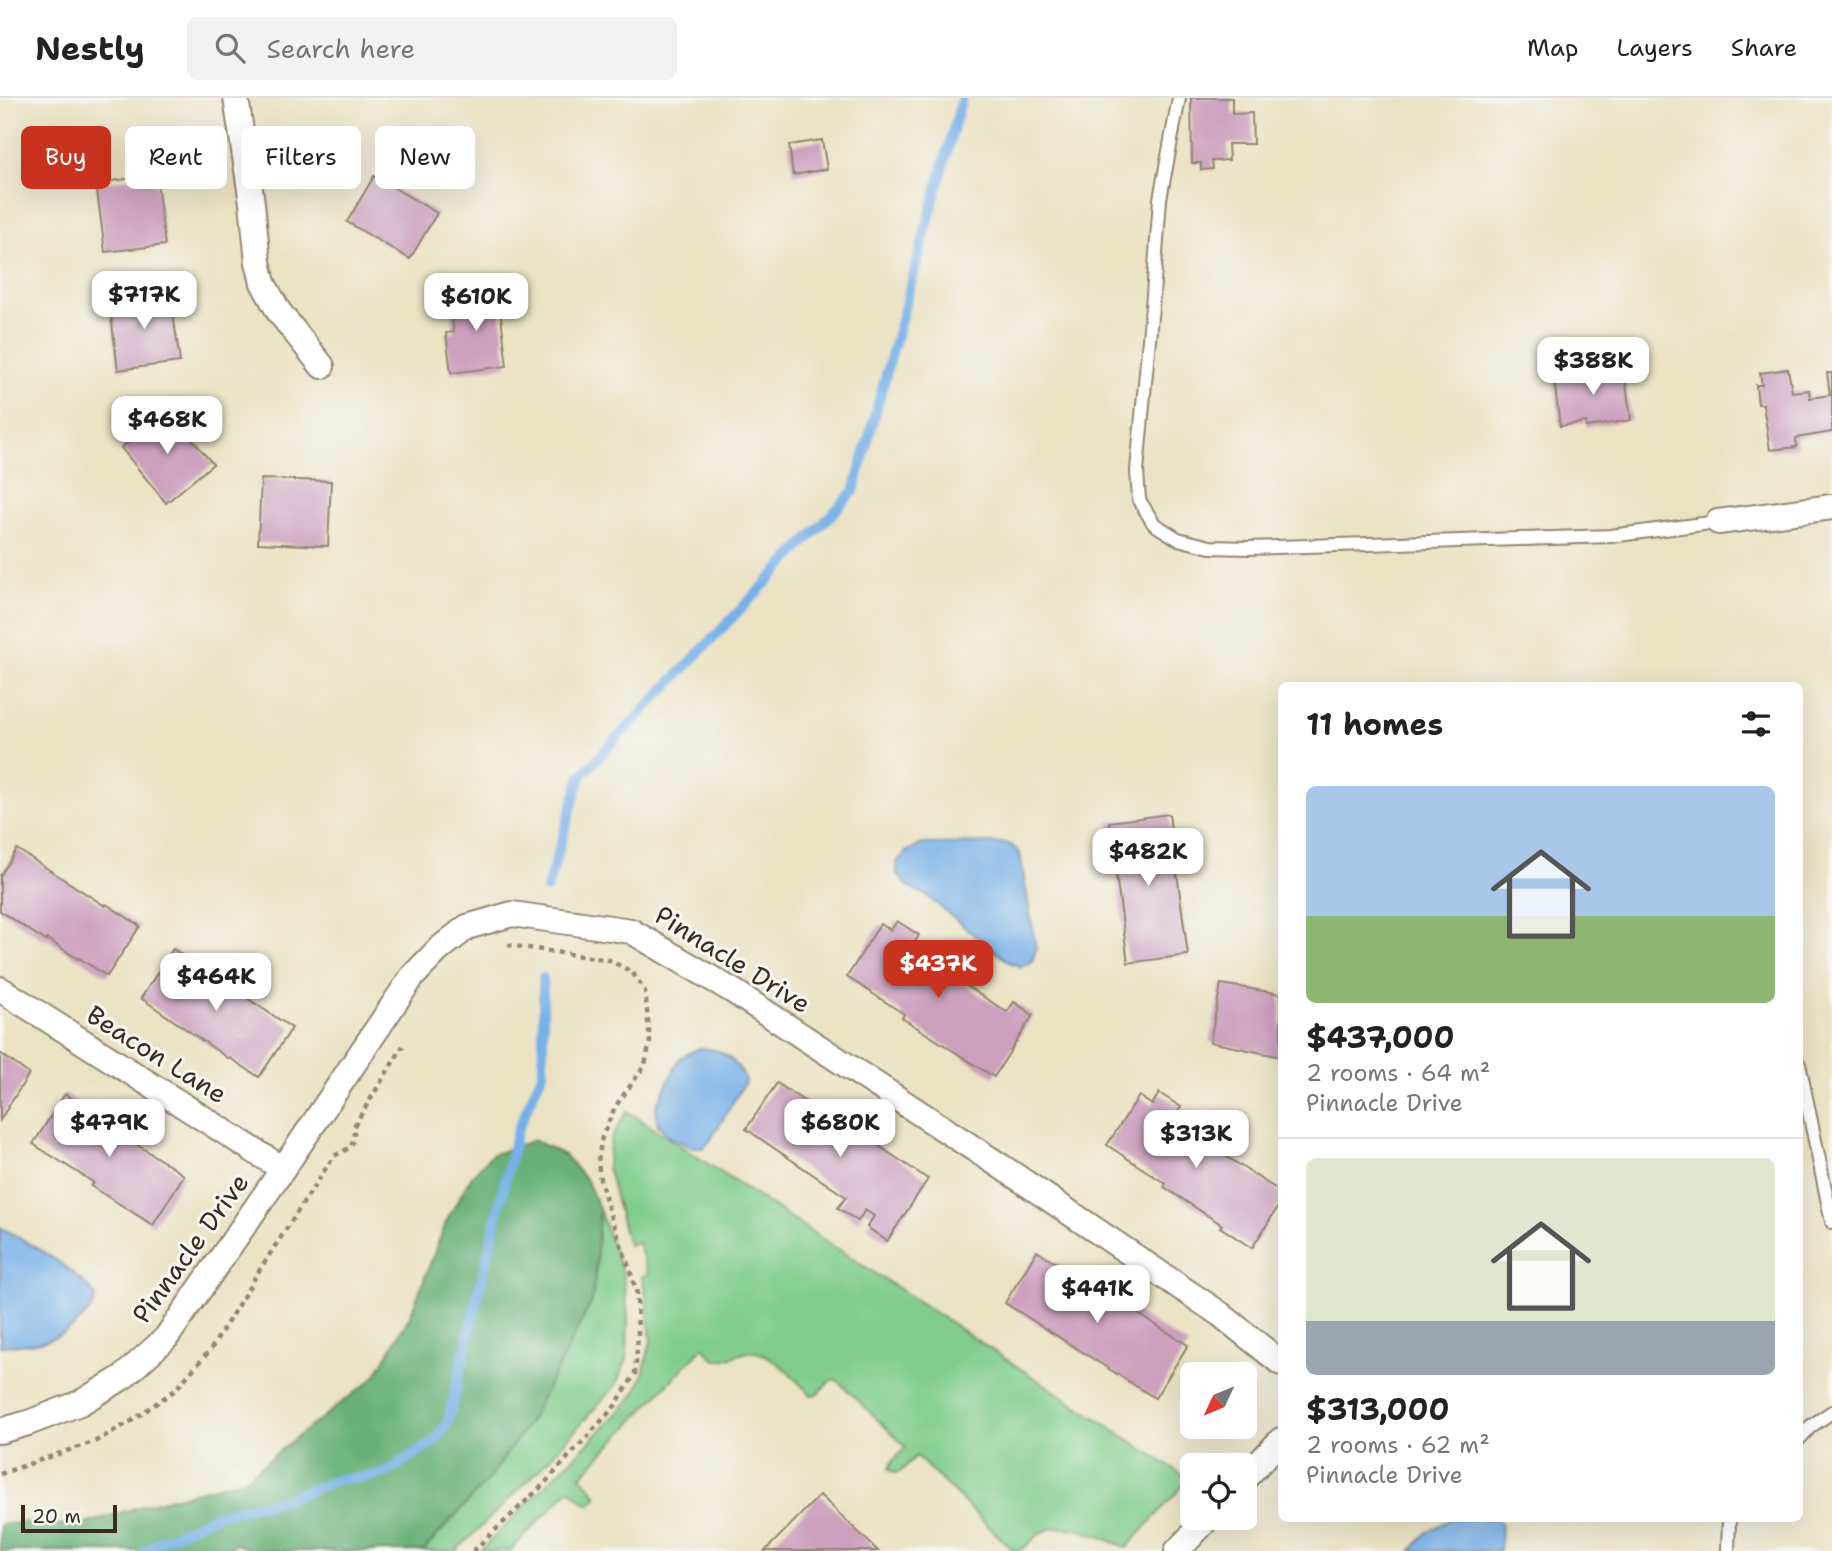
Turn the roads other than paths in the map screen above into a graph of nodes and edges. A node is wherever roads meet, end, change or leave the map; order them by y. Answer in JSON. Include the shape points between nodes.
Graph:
{"nodes":[{"id":1,"x":236,"y":98,"type":"edge"},
{"id":2,"x":1179,"y":98,"type":"edge"},
{"id":3,"x":322,"y":366,"type":"dead end"},
{"id":4,"x":1832,"y":507,"type":"edge"},
{"id":5,"x":1718,"y":523,"type":"joint"},
{"id":6,"x":0,"y":989,"type":"edge"},
{"id":7,"x":1803,"y":1083,"type":"edge"},
{"id":8,"x":283,"y":1169,"type":"junction"},
{"id":9,"x":1832,"y":1222,"type":"edge"},
{"id":10,"x":1278,"y":1361,"type":"edge"},
{"id":11,"x":1832,"y":1412,"type":"edge"},
{"id":12,"x":0,"y":1431,"type":"edge"},
{"id":13,"x":1803,"y":1435,"type":"edge"},
{"id":14,"x":1278,"y":1443,"type":"edge"},
{"id":15,"x":1257,"y":1465,"type":"edge"},
{"id":16,"x":1729,"y":1522,"type":"edge"},
{"id":17,"x":1197,"y":1530,"type":"edge"},
{"id":18,"x":1177,"y":1551,"type":"edge"},
{"id":19,"x":1728,"y":1551,"type":"edge"}],
"edges":[{"from":1,"to":3,"type":"street","via":[[263,283],[279,312]]},
{"from":2,"to":5,"type":"lane","via":[[1160,199],[1136,471],[1139,500],[1154,524],[1178,539],[1210,547],[1249,548],[1611,536]]},
{"from":4,"to":5,"type":"street"},
{"from":6,"to":8,"type":"street","name":"Beacon Lane"},
{"from":7,"to":9,"type":"lane"},
{"from":8,"to":10,"type":"street","name":"Pinnacle Drive","via":[[412,976],[467,927],[512,914],[631,931],[733,991],[1008,1171],[1220,1314]]},
{"from":8,"to":12,"type":"street","name":"Pinnacle Drive","via":[[166,1338],[123,1377],[80,1403]]},
{"from":11,"to":13,"type":"lane"},
{"from":14,"to":15,"type":"street"},
{"from":16,"to":19,"type":"lane"},
{"from":17,"to":18,"type":"street"}]}
